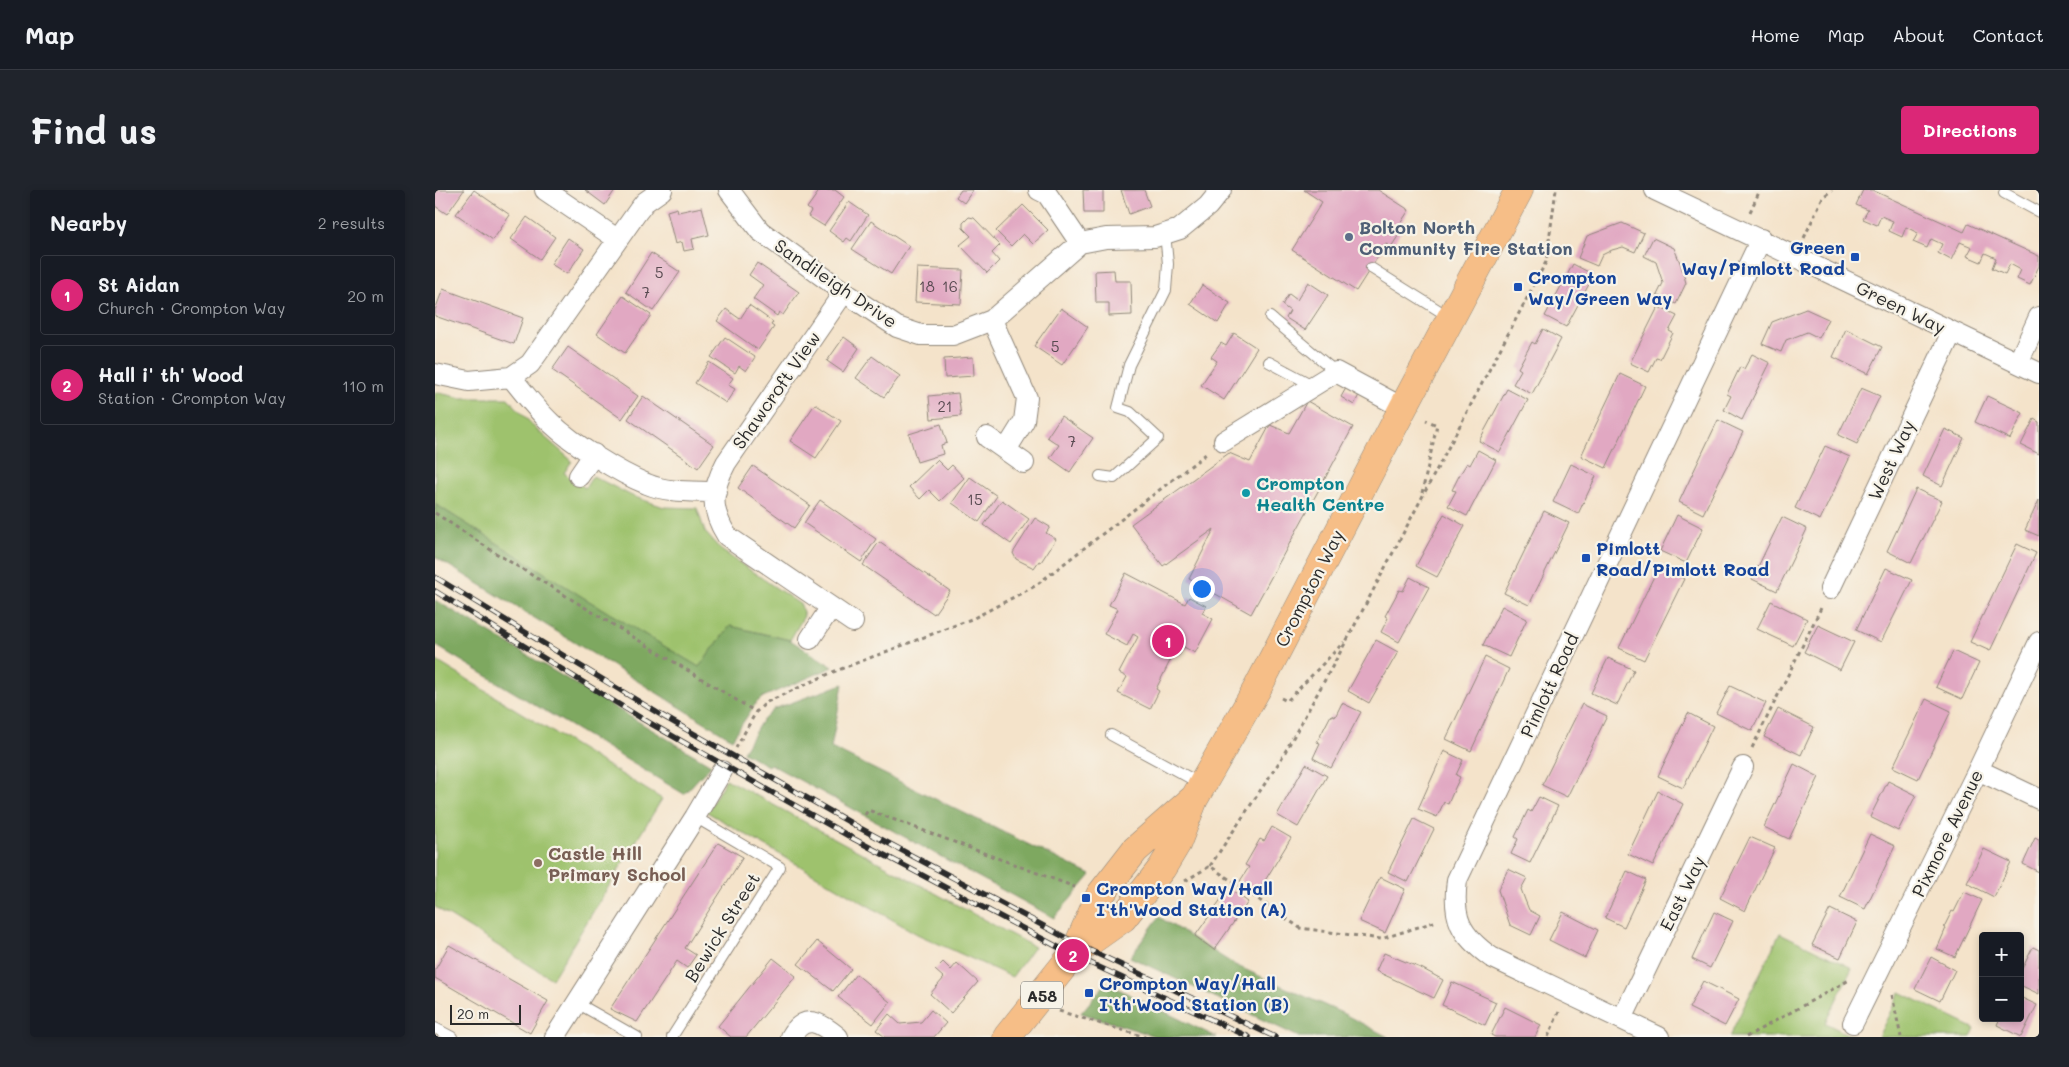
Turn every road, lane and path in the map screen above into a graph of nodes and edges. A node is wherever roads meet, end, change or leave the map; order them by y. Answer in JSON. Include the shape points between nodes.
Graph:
{"nodes":[{"id":1,"x":545,"y":190,"type":"edge"},
{"id":2,"x":663,"y":190,"type":"edge"},
{"id":3,"x":729,"y":190,"type":"edge"},
{"id":4,"x":1039,"y":190,"type":"edge"},
{"id":5,"x":1221,"y":190,"type":"edge"},
{"id":6,"x":1519,"y":190,"type":"edge"},
{"id":7,"x":1556,"y":190,"type":"edge"},
{"id":8,"x":1655,"y":190,"type":"edge"},
{"id":9,"x":1832,"y":190,"type":"edge"},
{"id":10,"x":2004,"y":193,"type":"dead end"},
{"id":11,"x":2039,"y":212,"type":"edge"},
{"id":12,"x":1165,"y":233,"type":"junction"},
{"id":13,"x":617,"y":239,"type":"junction"},
{"id":14,"x":1761,"y":240,"type":"junction"},
{"id":15,"x":1080,"y":243,"type":"junction"},
{"id":16,"x":1795,"y":255,"type":"junction"},
{"id":17,"x":1371,"y":268,"type":"dead end"},
{"id":18,"x":844,"y":292,"type":"junction"},
{"id":19,"x":1271,"y":317,"type":"dead end"},
{"id":20,"x":2039,"y":317,"type":"edge"},
{"id":21,"x":1451,"y":318,"type":"junction"},
{"id":22,"x":992,"y":320,"type":"junction"},
{"id":23,"x":1952,"y":332,"type":"junction"},
{"id":24,"x":1269,"y":362,"type":"dead end"},
{"id":25,"x":2018,"y":363,"type":"junction"},
{"id":26,"x":1336,"y":372,"type":"junction"},
{"id":27,"x":2039,"y":373,"type":"edge"},
{"id":28,"x":435,"y":374,"type":"edge"},
{"id":29,"x":511,"y":377,"type":"junction"},
{"id":30,"x":1314,"y":386,"type":"junction"},
{"id":31,"x":1403,"y":408,"type":"junction"},
{"id":32,"x":987,"y":437,"type":"dead end"},
{"id":33,"x":1223,"y":441,"type":"joint"},
{"id":34,"x":1006,"y":450,"type":"junction"},
{"id":35,"x":594,"y":454,"type":"junction"},
{"id":36,"x":1024,"y":463,"type":"dead end"},
{"id":37,"x":579,"y":476,"type":"dead end"},
{"id":38,"x":1100,"y":476,"type":"dead end"},
{"id":39,"x":715,"y":492,"type":"junction"},
{"id":40,"x":1421,"y":499,"type":"junction"},
{"id":41,"x":435,"y":513,"type":"edge"},
{"id":42,"x":1830,"y":589,"type":"joint"},
{"id":43,"x":831,"y":607,"type":"junction"},
{"id":44,"x":853,"y":622,"type":"dead end"},
{"id":45,"x":1347,"y":638,"type":"junction"},
{"id":46,"x":811,"y":639,"type":"dead end"},
{"id":47,"x":2039,"y":642,"type":"edge"},
{"id":48,"x":1258,"y":687,"type":"junction"},
{"id":49,"x":756,"y":712,"type":"junction"},
{"id":50,"x":1111,"y":735,"type":"dead end"},
{"id":51,"x":736,"y":748,"type":"dead end"},
{"id":52,"x":1743,"y":767,"type":"joint"},
{"id":53,"x":1978,"y":770,"type":"junction"},
{"id":54,"x":722,"y":771,"type":"dead end"},
{"id":55,"x":1198,"y":792,"type":"junction"},
{"id":56,"x":2039,"y":799,"type":"edge"},
{"id":57,"x":865,"y":815,"type":"dead end"},
{"id":58,"x":695,"y":817,"type":"junction"},
{"id":59,"x":1210,"y":866,"type":"junction"},
{"id":60,"x":1181,"y":883,"type":"dead end"},
{"id":61,"x":1079,"y":888,"type":"dead end"},
{"id":62,"x":1457,"y":915,"type":"junction"},
{"id":63,"x":1884,"y":961,"type":"junction"},
{"id":64,"x":577,"y":1003,"type":"junction"},
{"id":65,"x":1035,"y":1003,"type":"junction"},
{"id":66,"x":1622,"y":1019,"type":"junction"},
{"id":67,"x":1853,"y":1022,"type":"dead end"},
{"id":68,"x":435,"y":1028,"type":"edge"},
{"id":69,"x":452,"y":1037,"type":"edge"},
{"id":70,"x":555,"y":1037,"type":"edge"},
{"id":71,"x":637,"y":1037,"type":"edge"},
{"id":72,"x":672,"y":1037,"type":"edge"},
{"id":73,"x":791,"y":1037,"type":"edge"},
{"id":74,"x":837,"y":1037,"type":"edge"},
{"id":75,"x":1007,"y":1037,"type":"edge"},
{"id":76,"x":1145,"y":1037,"type":"edge"},
{"id":77,"x":1659,"y":1037,"type":"edge"},
{"id":78,"x":1746,"y":1037,"type":"edge"},
{"id":79,"x":1901,"y":1037,"type":"edge"}],
"edges":[{"from":1,"to":13,"type":"street"},
{"from":2,"to":13,"type":"street","via":[[645,202]]},
{"from":3,"to":18,"type":"street","name":"Sandileigh Drive","via":[[760,231]]},
{"from":4,"to":15,"type":"street","via":[[1047,194]]},
{"from":5,"to":12,"type":"street","via":[[1209,206],[1180,229]]},
{"from":6,"to":21,"type":"highway","name":"Crompton Way","number":"A58"},
{"from":7,"to":40,"type":"path","via":[[1546,262]]},
{"from":8,"to":14,"type":"street","name":"Green Way"},
{"from":9,"to":16,"type":"path","via":[[1823,197]]},
{"from":10,"to":11,"type":"lane"},
{"from":12,"to":15,"type":"street","via":[[1155,237],[1107,238]]},
{"from":12,"to":38,"type":"lane","via":[[1166,290],[1129,365],[1118,408],[1130,412],[1158,438],[1114,478]]},
{"from":13,"to":29,"type":"street","via":[[530,364]]},
{"from":14,"to":16,"type":"street","name":"Green Way"},
{"from":14,"to":62,"type":"street","name":"Pimlott Road","via":[[1457,880]]},
{"from":15,"to":22,"type":"street","name":"Sandileigh Drive"},
{"from":16,"to":23,"type":"street","name":"Green Way"},
{"from":17,"to":21,"type":"lane"},
{"from":18,"to":22,"type":"street","name":"Sandileigh Drive","via":[[897,327],[921,335],[953,335]]},
{"from":18,"to":39,"type":"street","name":"Shawcroft View","via":[[726,463]]},
{"from":19,"to":26,"type":"lane"},
{"from":20,"to":25,"type":"street"},
{"from":21,"to":31,"type":"highway","name":"Crompton Way","number":"A58"},
{"from":22,"to":34,"type":"street","via":[[1027,398],[1024,421]]},
{"from":23,"to":25,"type":"street","name":"Green Way"},
{"from":23,"to":42,"type":"street","name":"West Way"},
{"from":24,"to":30,"type":"lane"},
{"from":25,"to":27,"type":"street","name":"Green Way"},
{"from":26,"to":30,"type":"street"},
{"from":26,"to":31,"type":"street"},
{"from":28,"to":29,"type":"street","via":[[469,381]]},
{"from":29,"to":35,"type":"street","via":[[552,424]]},
{"from":30,"to":33,"type":"street"},
{"from":31,"to":40,"type":"path","via":[[1437,425]]},
{"from":31,"to":48,"type":"highway","name":"Crompton Way","number":"A58"},
{"from":32,"to":34,"type":"street"},
{"from":33,"to":49,"type":"path","via":[[1035,586],[974,618],[833,672],[767,702]]},
{"from":34,"to":36,"type":"street"},
{"from":35,"to":37,"type":"street"},
{"from":35,"to":39,"type":"street","via":[[648,485]]},
{"from":39,"to":43,"type":"street","name":"Shawcroft View","via":[[713,508],[727,536]]},
{"from":40,"to":45,"type":"path"},
{"from":41,"to":49,"type":"path"},
{"from":42,"to":52,"type":"path"},
{"from":43,"to":44,"type":"street","name":"Shawcroft View"},
{"from":43,"to":46,"type":"street"},
{"from":45,"to":48,"type":"path","via":[[1287,701]]},
{"from":45,"to":59,"type":"path","via":[[1280,761]]},
{"from":47,"to":53,"type":"street","name":"Pixmore Avenue"},
{"from":48,"to":55,"type":"highway","name":"Crompton Way","number":"A58"},
{"from":49,"to":51,"type":"path"},
{"from":50,"to":55,"type":"lane"},
{"from":52,"to":66,"type":"street","name":"East Way"},
{"from":53,"to":56,"type":"street"},
{"from":53,"to":63,"type":"street","name":"Pixmore Avenue"},
{"from":54,"to":58,"type":"street"},
{"from":55,"to":65,"type":"highway","name":"Crompton Way","number":"A58","via":[[1135,850],[1100,895],[1075,952]]},
{"from":57,"to":61,"type":"path","via":[[868,810]]},
{"from":58,"to":64,"type":"street"},
{"from":58,"to":72,"type":"lane","name":"Bewick Street","via":[[780,867]]},
{"from":59,"to":60,"type":"path"},
{"from":59,"to":62,"type":"path","via":[[1300,928],[1381,939]]},
{"from":62,"to":66,"type":"street","name":"Pimlott Road","via":[[1464,934],[1491,957]]},
{"from":63,"to":67,"type":"street","name":"Pixmore Avenue"},
{"from":63,"to":78,"type":"path"},
{"from":63,"to":79,"type":"path"},
{"from":64,"to":70,"type":"street"},
{"from":64,"to":71,"type":"lane"},
{"from":65,"to":75,"type":"highway","name":"Crompton Way","number":"A58"},
{"from":65,"to":76,"type":"path"},
{"from":66,"to":77,"type":"street","name":"Pimlott Road"},
{"from":68,"to":69,"type":"lane"},
{"from":73,"to":74,"type":"street","via":[[795,1029],[809,1022],[822,1024]]}]}
